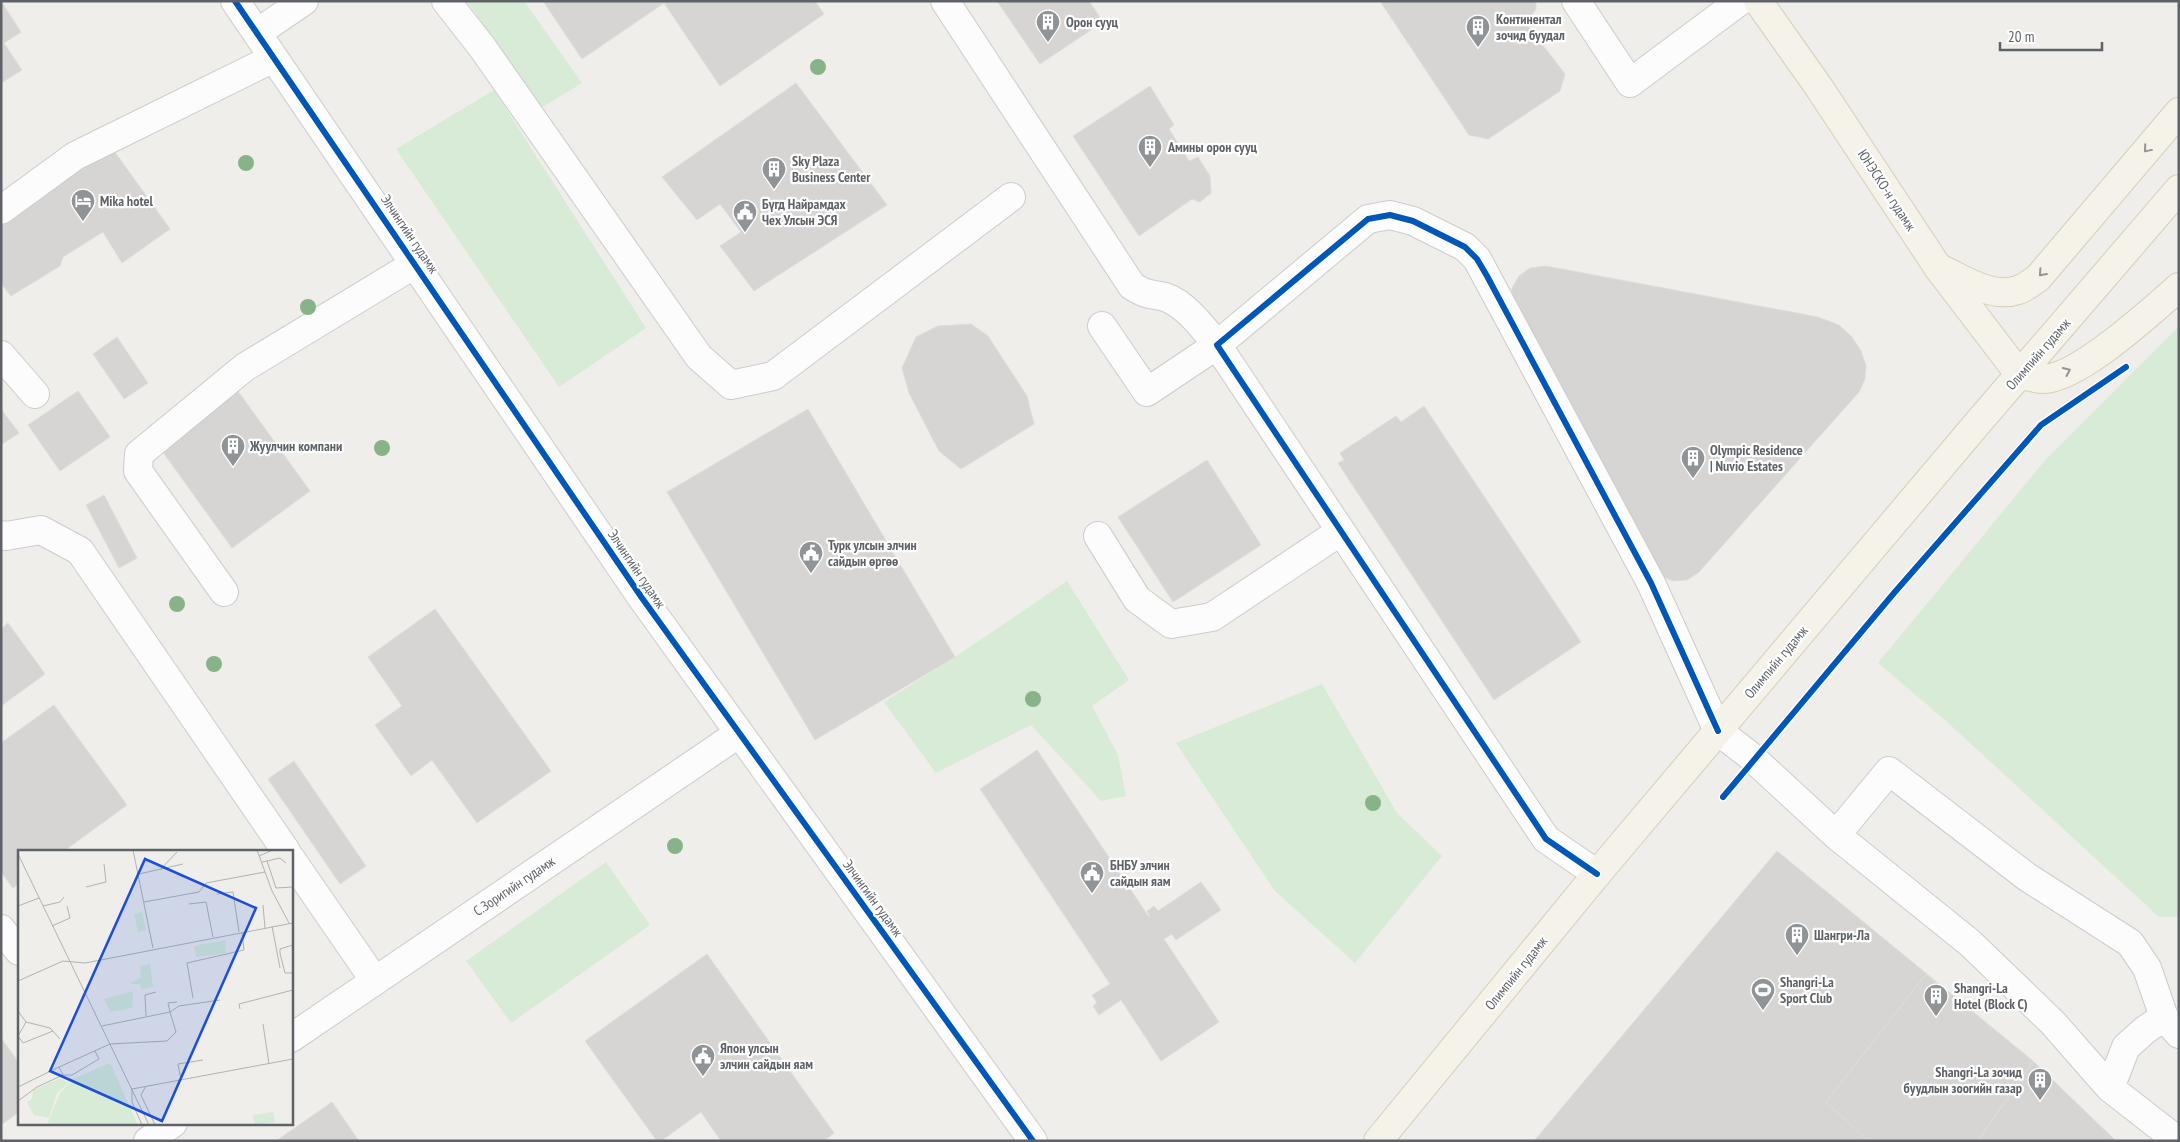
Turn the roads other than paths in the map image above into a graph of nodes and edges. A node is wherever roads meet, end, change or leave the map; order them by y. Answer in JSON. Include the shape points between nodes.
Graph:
{"nodes":[{"id":1,"x":235,"y":1,"type":"edge"},
{"id":2,"x":304,"y":1,"type":"edge"},
{"id":3,"x":446,"y":1,"type":"edge"},
{"id":4,"x":945,"y":1,"type":"edge"},
{"id":5,"x":1576,"y":1,"type":"edge"},
{"id":6,"x":1740,"y":1,"type":"edge"},
{"id":7,"x":1758,"y":1,"type":"edge"},
{"id":8,"x":257,"y":33,"type":"junction"},
{"id":9,"x":274,"y":58,"type":"junction"},
{"id":10,"x":2179,"y":112,"type":"edge"},
{"id":11,"x":2179,"y":188,"type":"edge"},
{"id":12,"x":1011,"y":197,"type":"dead end"},
{"id":13,"x":1,"y":210,"type":"edge"},
{"id":14,"x":415,"y":264,"type":"junction"},
{"id":15,"x":1939,"y":269,"type":"junction"},
{"id":16,"x":2179,"y":287,"type":"edge"},
{"id":17,"x":1102,"y":326,"type":"dead end"},
{"id":18,"x":1217,"y":345,"type":"junction"},
{"id":19,"x":1,"y":355,"type":"edge"},
{"id":20,"x":2020,"y":375,"type":"junction"},
{"id":21,"x":34,"y":394,"type":"dead end"},
{"id":22,"x":1341,"y":531,"type":"junction"},
{"id":23,"x":1,"y":535,"type":"edge"},
{"id":24,"x":1098,"y":536,"type":"dead end"},
{"id":25,"x":224,"y":592,"type":"dead end"},
{"id":26,"x":1718,"y":731,"type":"junction"},
{"id":27,"x":738,"y":734,"type":"junction"},
{"id":28,"x":1836,"y":835,"type":"junction"},
{"id":29,"x":285,"y":850,"type":"edge"},
{"id":30,"x":292,"y":860,"type":"edge"},
{"id":31,"x":1597,"y":874,"type":"junction"},
{"id":32,"x":1,"y":929,"type":"edge"},
{"id":33,"x":18,"y":950,"type":"edge"},
{"id":34,"x":1,"y":956,"type":"edge"},
{"id":35,"x":18,"y":962,"type":"edge"},
{"id":36,"x":374,"y":980,"type":"junction"},
{"id":37,"x":2171,"y":1026,"type":"edge"},
{"id":38,"x":292,"y":1037,"type":"edge"},
{"id":39,"x":2110,"y":1088,"type":"junction"},
{"id":40,"x":1033,"y":1141,"type":"edge"},
{"id":41,"x":1378,"y":1141,"type":"edge"},
{"id":42,"x":2178,"y":1141,"type":"edge"}],
"edges":[{"from":1,"to":8,"type":"street","name":"Элчингийн гудамж"},
{"from":2,"to":8,"type":"street"},
{"from":3,"to":12,"type":"street","via":[[482,47],[699,357],[731,385],[773,376]]},
{"from":4,"to":18,"type":"street","via":[[1132,286],[1146,295],[1166,298],[1195,316]]},
{"from":5,"to":6,"type":"street","via":[[1630,83]]},
{"from":7,"to":15,"type":"main road","name":"ЮНЭСКО-н гудамж"},
{"from":8,"to":9,"type":"street","name":"Элчингийн гудамж"},
{"from":9,"to":13,"type":"street","via":[[75,156]]},
{"from":9,"to":14,"type":"street","name":"Элчингийн гудамж"},
{"from":10,"to":15,"type":"main road","one_way":true,"via":[[2038,278],[2018,290],[2002,293],[1986,290]]},
{"from":11,"to":20,"type":"main road","name":"Олимпийн гудамж"},
{"from":14,"to":25,"type":"street","via":[[245,367],[139,454],[138,471]]},
{"from":14,"to":27,"type":"street","name":"Элчингийн гудамж"},
{"from":15,"to":20,"type":"main road","name":"ЮНЭСКО-н гудамж"},
{"from":20,"to":16,"type":"main road","one_way":true,"via":[[2044,379],[2067,373],[2130,331]]},
{"from":17,"to":18,"type":"street","via":[[1147,392]]},
{"from":18,"to":22,"type":"street"},
{"from":18,"to":26,"type":"street","via":[[1368,219],[1390,215],[1413,221],[1465,247],[1487,276],[1651,583]]},
{"from":19,"to":21,"type":"street"},
{"from":20,"to":26,"type":"main road","name":"Олимпийн гудамж"},
{"from":22,"to":24,"type":"street","via":[[1212,617],[1171,624],[1137,599]]},
{"from":22,"to":31,"type":"street","via":[[1546,839]]},
{"from":23,"to":29,"type":"street","via":[[40,530],[80,551]]},
{"from":26,"to":28,"type":"street","via":[[1748,754]]},
{"from":26,"to":31,"type":"main road","name":"Олимпийн гудамж"},
{"from":27,"to":36,"type":"street","name":"С.Зоригийн гудамж"},
{"from":27,"to":40,"type":"street","name":"Элчингийн гудамж"},
{"from":28,"to":37,"type":"street","via":[[1889,771],[2027,877],[2130,943],[2147,968]]},
{"from":28,"to":39,"type":"street","via":[[1970,943],[2053,1023]]},
{"from":30,"to":36,"type":"street"},
{"from":31,"to":41,"type":"main road","name":"Олимпийн гудамж"},
{"from":32,"to":33,"type":"street"},
{"from":34,"to":35,"type":"street"},
{"from":36,"to":38,"type":"street","name":"С.Зоригийн гудамж"},
{"from":37,"to":39,"type":"street","via":[[2145,1030],[2126,1047]]},
{"from":39,"to":42,"type":"street"}]}
